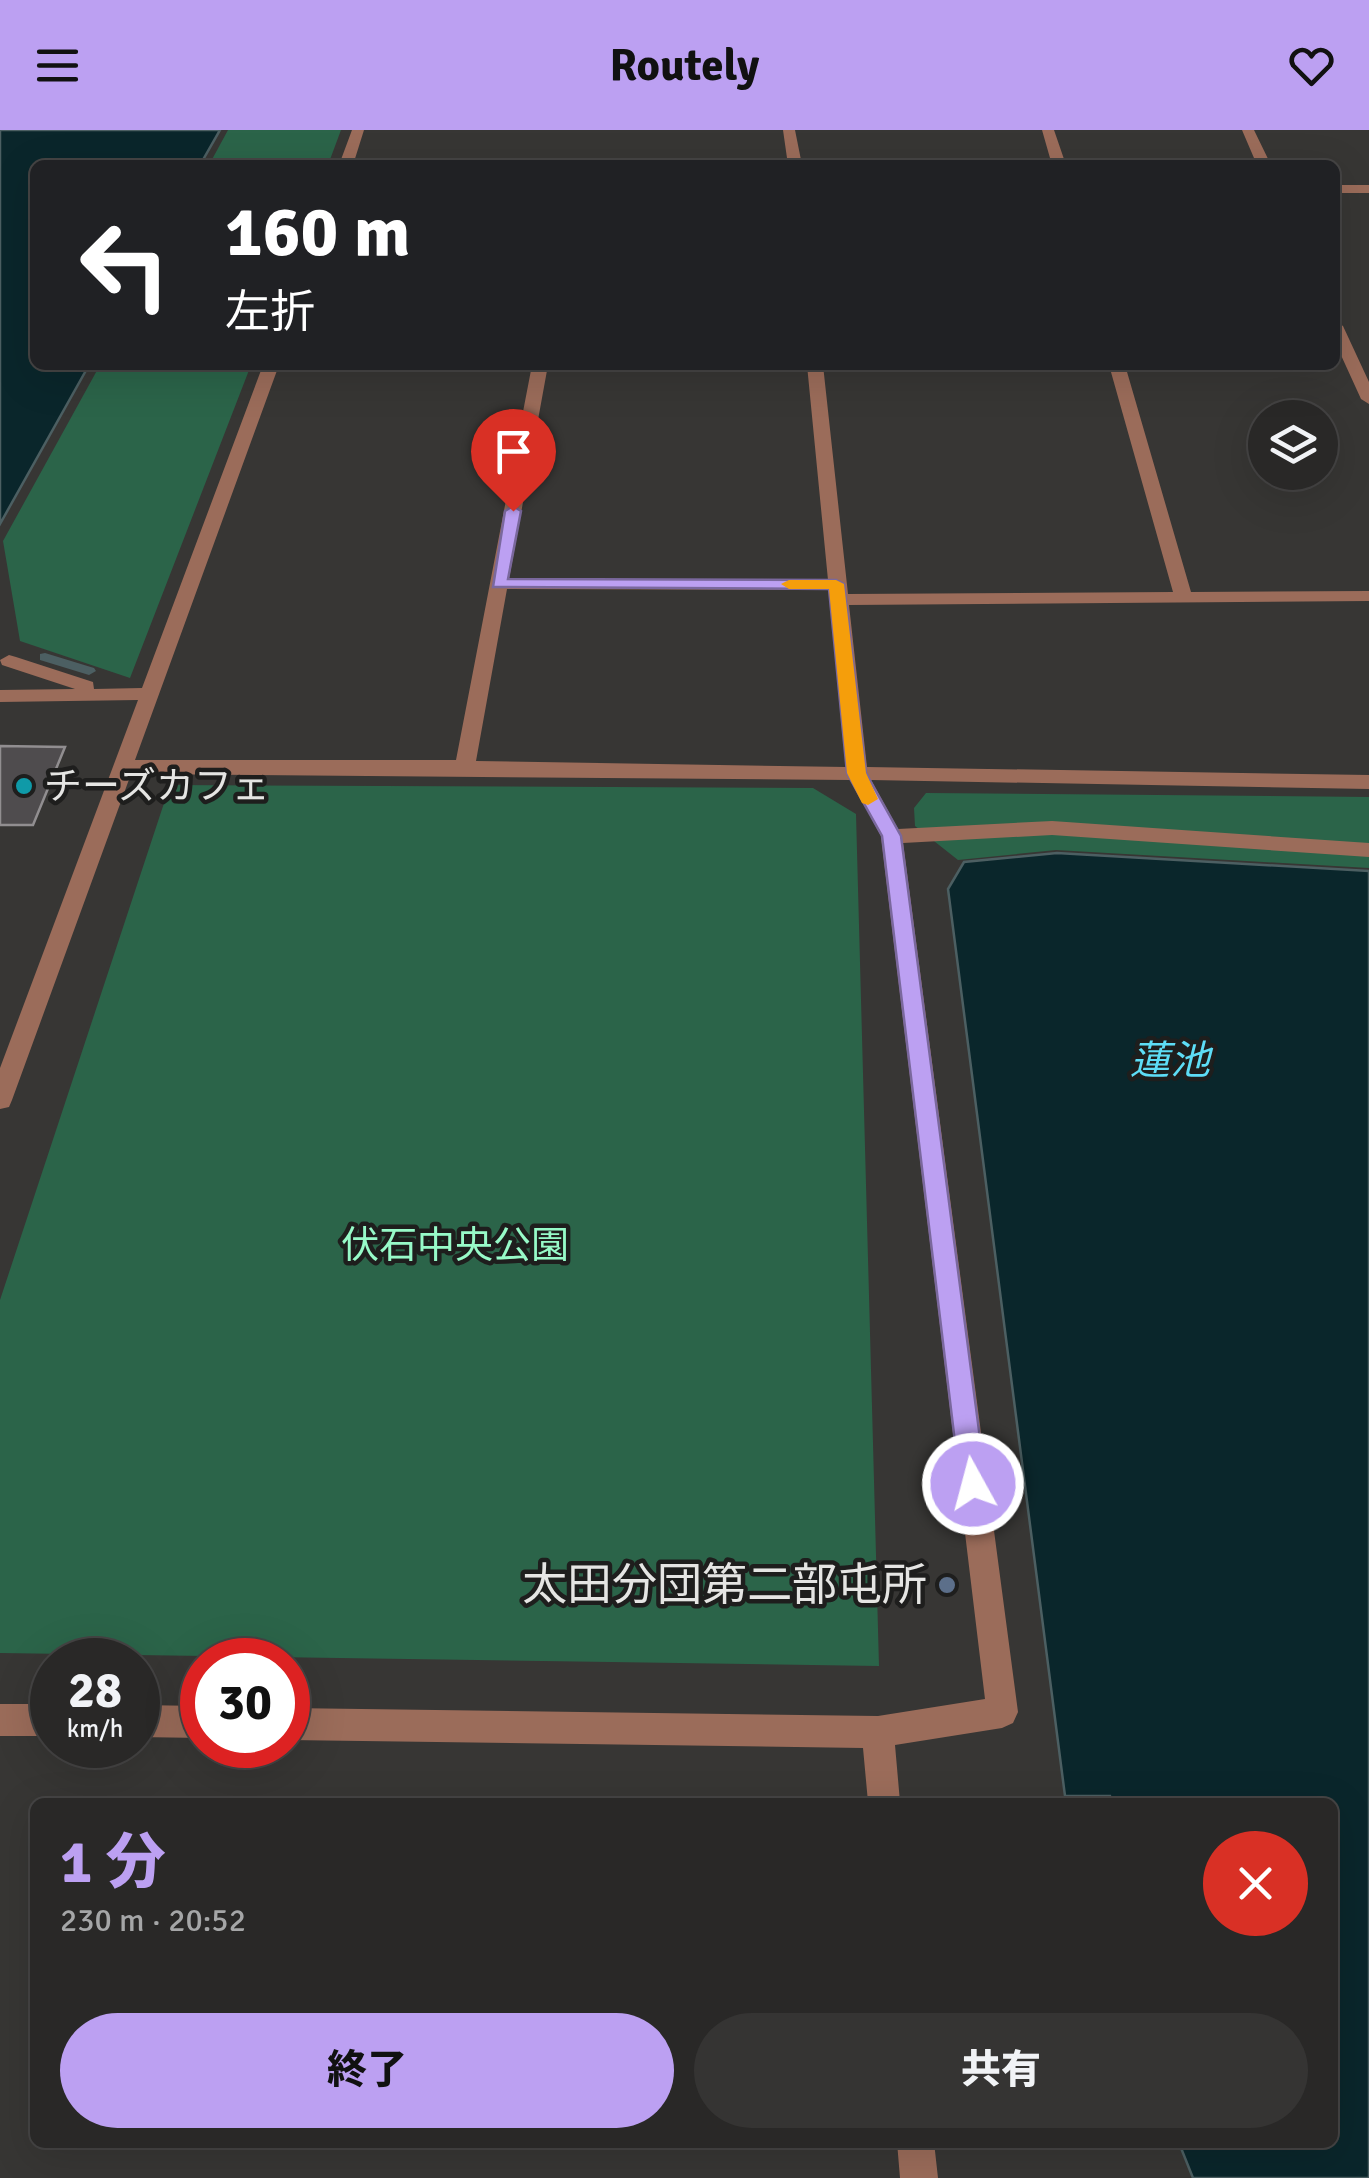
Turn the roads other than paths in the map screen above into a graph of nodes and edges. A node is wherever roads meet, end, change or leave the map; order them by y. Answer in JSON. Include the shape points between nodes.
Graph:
{"nodes":[{"id":1,"x":358,"y":130,"type":"edge"},
{"id":2,"x":789,"y":130,"type":"edge"},
{"id":3,"x":1048,"y":130,"type":"edge"},
{"id":4,"x":1248,"y":130,"type":"edge"},
{"id":5,"x":348,"y":160,"type":"edge"},
{"id":6,"x":794,"y":160,"type":"edge"},
{"id":7,"x":1057,"y":160,"type":"edge"},
{"id":8,"x":1262,"y":160,"type":"edge"},
{"id":9,"x":1340,"y":189,"type":"edge"},
{"id":10,"x":1369,"y":189,"type":"edge"},
{"id":11,"x":1340,"y":337,"type":"edge"},
{"id":12,"x":1348,"y":354,"type":"junction"},
{"id":13,"x":1369,"y":354,"type":"edge"},
{"id":14,"x":269,"y":370,"type":"edge"},
{"id":15,"x":539,"y":370,"type":"edge"},
{"id":16,"x":815,"y":370,"type":"edge"},
{"id":17,"x":1118,"y":370,"type":"edge"},
{"id":18,"x":1369,"y":399,"type":"edge"},
{"id":19,"x":499,"y":584,"type":"junction"},
{"id":20,"x":837,"y":592,"type":"junction"},
{"id":21,"x":1369,"y":596,"type":"edge"},
{"id":22,"x":1184,"y":599,"type":"junction"},
{"id":23,"x":9,"y":661,"type":"dead end"},
{"id":24,"x":105,"y":692,"type":"junction"},
{"id":25,"x":147,"y":694,"type":"junction"},
{"id":26,"x":0,"y":696,"type":"edge"},
{"id":27,"x":465,"y":767,"type":"junction"},
{"id":28,"x":124,"y":768,"type":"junction"},
{"id":29,"x":856,"y":773,"type":"junction"},
{"id":30,"x":1369,"y":782,"type":"edge"},
{"id":31,"x":892,"y":836,"type":"junction"},
{"id":32,"x":1369,"y":850,"type":"edge"},
{"id":33,"x":0,"y":1100,"type":"edge"},
{"id":34,"x":0,"y":1720,"type":"edge"},
{"id":35,"x":30,"y":1720,"type":"edge"},
{"id":36,"x":310,"y":1724,"type":"edge"},
{"id":37,"x":878,"y":1732,"type":"junction"},
{"id":38,"x":884,"y":1798,"type":"edge"},
{"id":39,"x":916,"y":2148,"type":"edge"},
{"id":40,"x":918,"y":2178,"type":"edge"}],
"edges":[{"from":1,"to":5,"type":"street"},
{"from":2,"to":6,"type":"street"},
{"from":3,"to":7,"type":"street"},
{"from":4,"to":8,"type":"street"},
{"from":9,"to":10,"type":"street"},
{"from":11,"to":12,"type":"street"},
{"from":12,"to":13,"type":"street"},
{"from":12,"to":18,"type":"street"},
{"from":14,"to":25,"type":"street"},
{"from":15,"to":19,"type":"street"},
{"from":16,"to":20,"type":"street"},
{"from":17,"to":22,"type":"street"},
{"from":19,"to":20,"type":"street"},
{"from":19,"to":27,"type":"street"},
{"from":20,"to":22,"type":"street"},
{"from":20,"to":29,"type":"street"},
{"from":21,"to":22,"type":"street"},
{"from":23,"to":24,"type":"street"},
{"from":24,"to":25,"type":"street"},
{"from":24,"to":26,"type":"street"},
{"from":25,"to":28,"type":"street"},
{"from":27,"to":28,"type":"street"},
{"from":27,"to":29,"type":"street"},
{"from":28,"to":33,"type":"street"},
{"from":29,"to":30,"type":"street"},
{"from":29,"to":31,"type":"street"},
{"from":31,"to":32,"type":"street","via":[[1052,828]]},
{"from":31,"to":37,"type":"street","via":[[1002,1712]]},
{"from":34,"to":35,"type":"street"},
{"from":36,"to":37,"type":"street"},
{"from":37,"to":38,"type":"street"},
{"from":39,"to":40,"type":"street"}]}
